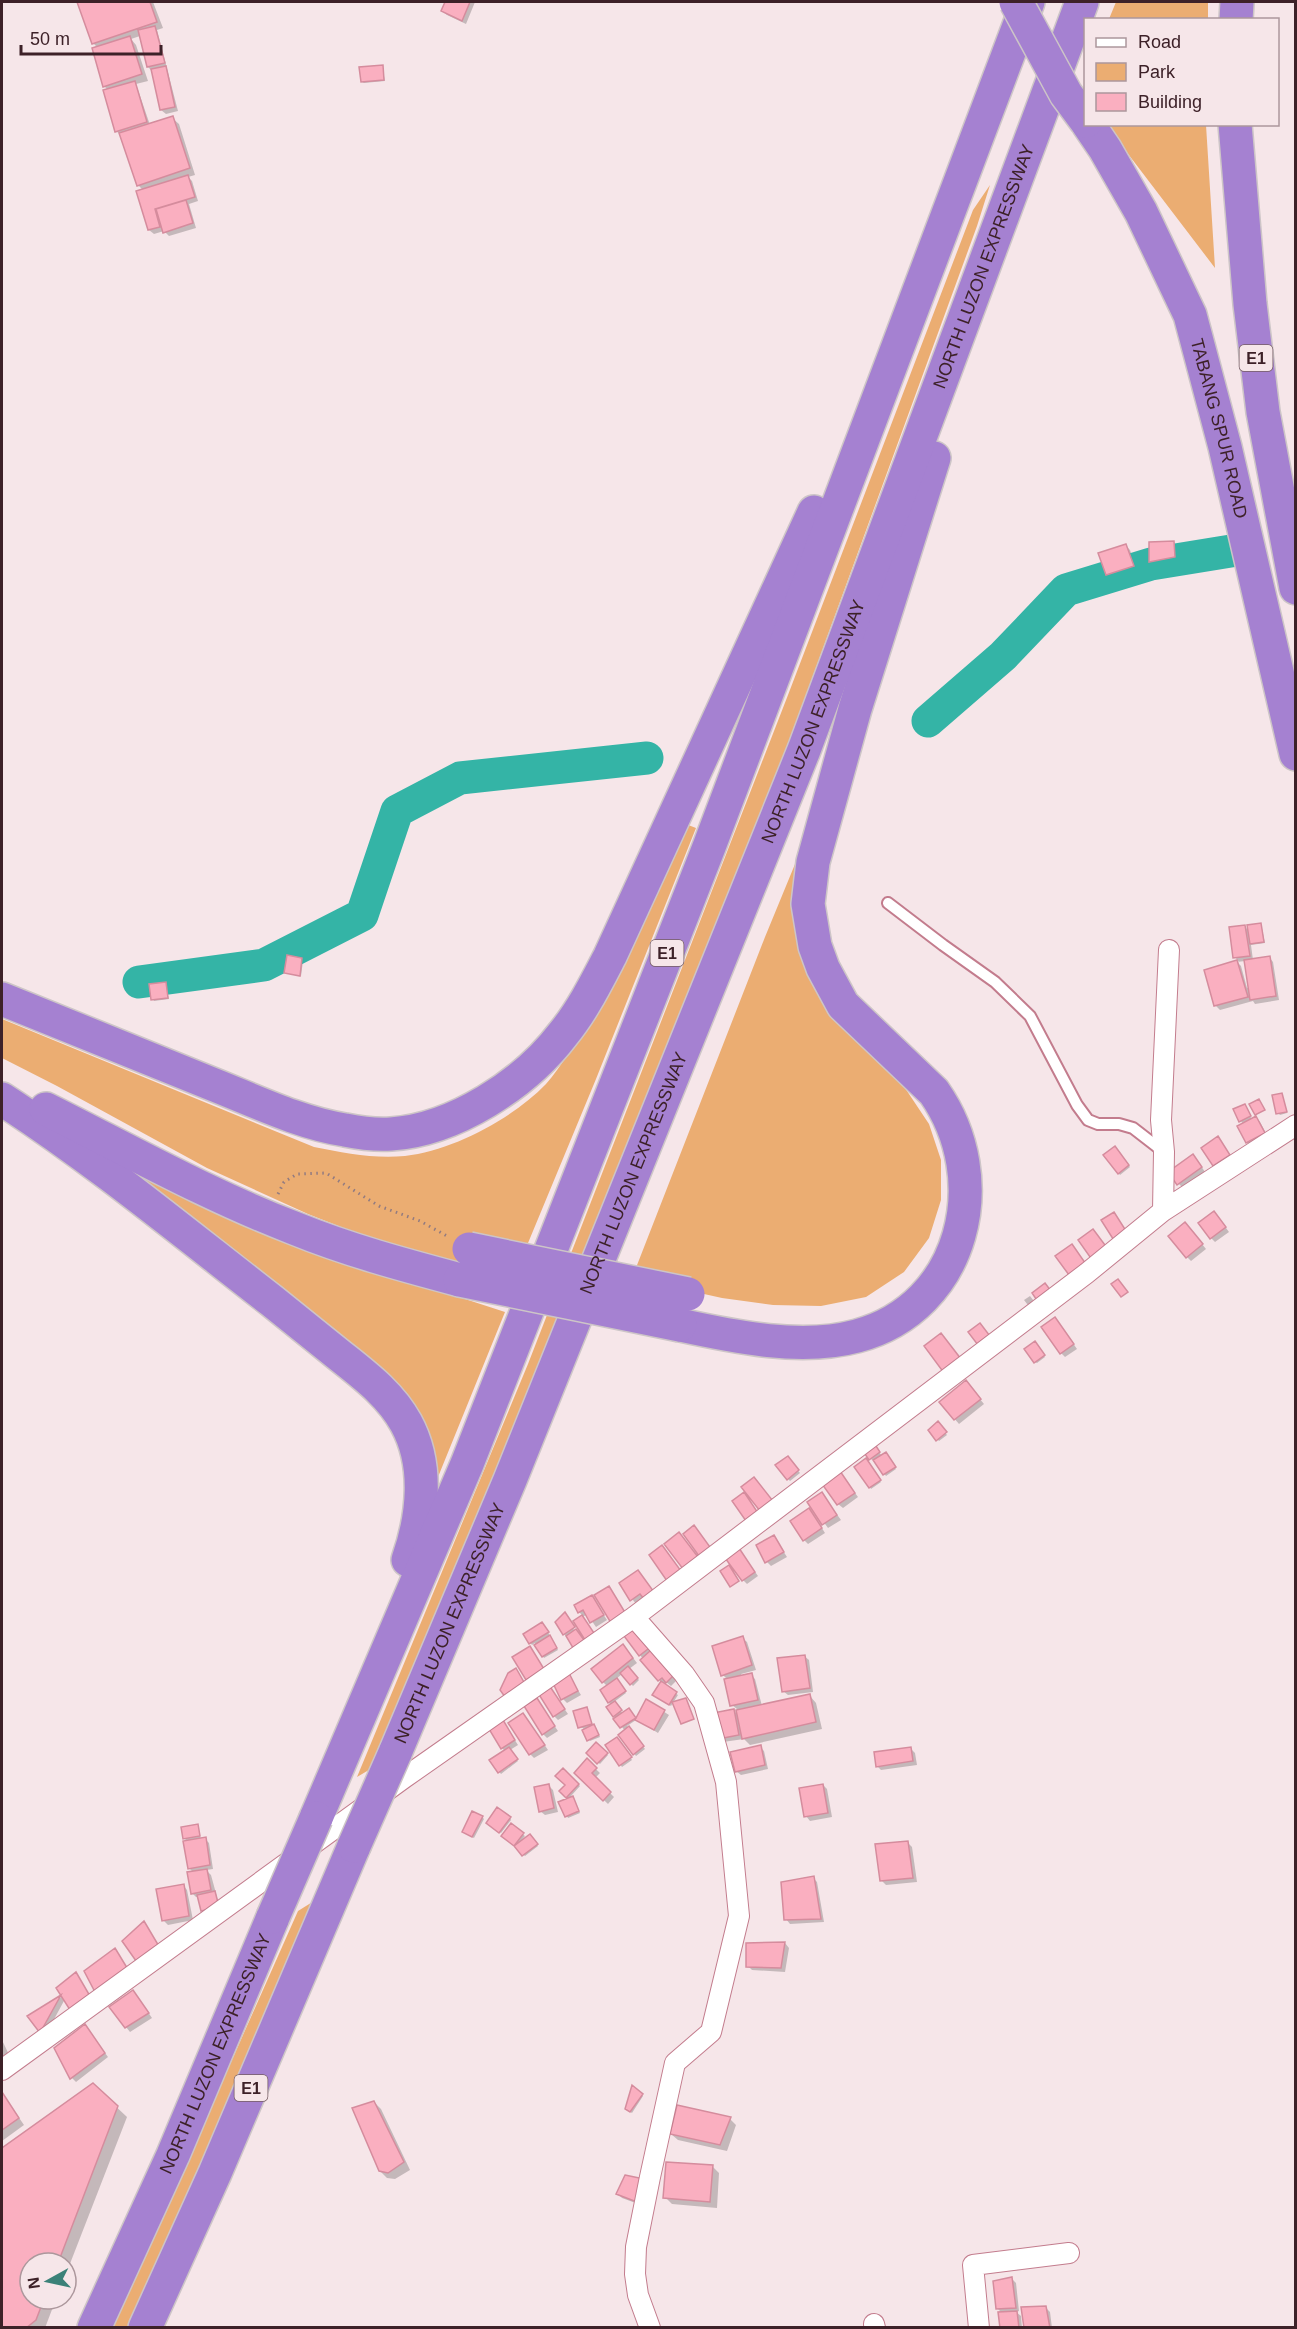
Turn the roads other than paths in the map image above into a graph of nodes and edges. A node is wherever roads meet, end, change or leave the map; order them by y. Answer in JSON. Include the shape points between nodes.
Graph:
{"nodes":[{"id":1,"x":1016,"y":2,"type":"edge"},
{"id":2,"x":1028,"y":2,"type":"edge"},
{"id":3,"x":1082,"y":2,"type":"edge"},
{"id":4,"x":1237,"y":2,"type":"edge"},
{"id":5,"x":1236,"y":18,"type":"edge"},
{"id":6,"x":1084,"y":119,"type":"edge"},
{"id":7,"x":1235,"y":126,"type":"edge"},
{"id":8,"x":1093,"y":132,"type":"edge"},
{"id":9,"x":972,"y":150,"type":"junction"},
{"id":10,"x":1024,"y":157,"type":"junction"},
{"id":11,"x":1296,"y":588,"type":"edge"},
{"id":12,"x":1296,"y":754,"type":"edge"},
{"id":13,"x":888,"y":903,"type":"dead end"},
{"id":14,"x":1169,"y":950,"type":"dead end"},
{"id":15,"x":2,"y":999,"type":"edge"},
{"id":16,"x":2,"y":1086,"type":"edge"},
{"id":17,"x":2,"y":1099,"type":"edge"},
{"id":18,"x":1296,"y":1125,"type":"edge"},
{"id":19,"x":1164,"y":1152,"type":"junction"},
{"id":20,"x":1163,"y":1211,"type":"junction"},
{"id":21,"x":469,"y":1249,"type":"road end"},
{"id":22,"x":688,"y":1294,"type":"dead end"},
{"id":23,"x":634,"y":1617,"type":"junction"},
{"id":24,"x":344,"y":1749,"type":"junction"},
{"id":25,"x":2,"y":2070,"type":"edge"},
{"id":26,"x":1069,"y":2253,"type":"dead end"},
{"id":27,"x":94,"y":2328,"type":"edge"},
{"id":28,"x":145,"y":2328,"type":"edge"},
{"id":29,"x":650,"y":2328,"type":"edge"},
{"id":30,"x":979,"y":2328,"type":"edge"}],
"edges":[{"from":1,"to":6,"type":"highway","name":"TABANG SPUR ROAD","bridge":true},
{"from":2,"to":9,"type":"highway","name":"NORTH LUZON EXPRESSWAY","number":"E1"},
{"from":3,"to":10,"type":"highway","name":"NORTH LUZON EXPRESSWAY","number":"E1"},
{"from":4,"to":5,"type":"highway"},
{"from":7,"to":11,"type":"highway","number":"E1","via":[[1263,412]]},
{"from":8,"to":12,"type":"highway","name":"TABANG SPUR ROAD","via":[[1141,212],[1190,315],[1225,447]]},
{"from":9,"to":15,"type":"highway","via":[[823,492],[610,956],[564,1034],[537,1064],[495,1095],[457,1116],[408,1132],[370,1134],[322,1125],[271,1107]]},
{"from":9,"to":24,"type":"highway","name":"NORTH LUZON EXPRESSWAY","number":"E1","via":[[709,847],[467,1464]]},
{"from":10,"to":16,"type":"highway","bridge":true,"via":[[855,709],[809,885],[810,927],[834,991],[859,1022],[934,1092],[954,1127],[965,1170],[965,1212],[952,1254],[937,1281],[919,1301],[876,1330],[855,1337],[780,1342],[720,1334],[460,1280],[340,1246],[235,1204]]},
{"from":10,"to":28,"type":"highway","name":"NORTH LUZON EXPRESSWAY","number":"E1","bridge":true,"via":[[804,750],[510,1480],[215,2173]]},
{"from":13,"to":19,"type":"lane","via":[[995,982],[1030,1016],[1088,1120],[1133,1128]]},
{"from":14,"to":19,"type":"street","via":[[1161,1120]]},
{"from":17,"to":24,"type":"highway","via":[[51,1131],[291,1316],[388,1396],[405,1422],[420,1465],[417,1530]]},
{"from":18,"to":20,"type":"street"},
{"from":19,"to":20,"type":"street"},
{"from":20,"to":23,"type":"street","via":[[1087,1274]]},
{"from":21,"to":22,"type":"highway","bridge":true},
{"from":23,"to":25,"type":"street","via":[[394,1785]]},
{"from":23,"to":29,"type":"street","via":[[704,1703],[726,1782],[739,1916],[711,2032],[675,2063],[650,2176],[636,2247],[635,2274]]},
{"from":24,"to":27,"type":"highway","name":"NORTH LUZON EXPRESSWAY","number":"E1","bridge":true,"via":[[173,2156]]},
{"from":26,"to":30,"type":"street","via":[[973,2265]]}]}
